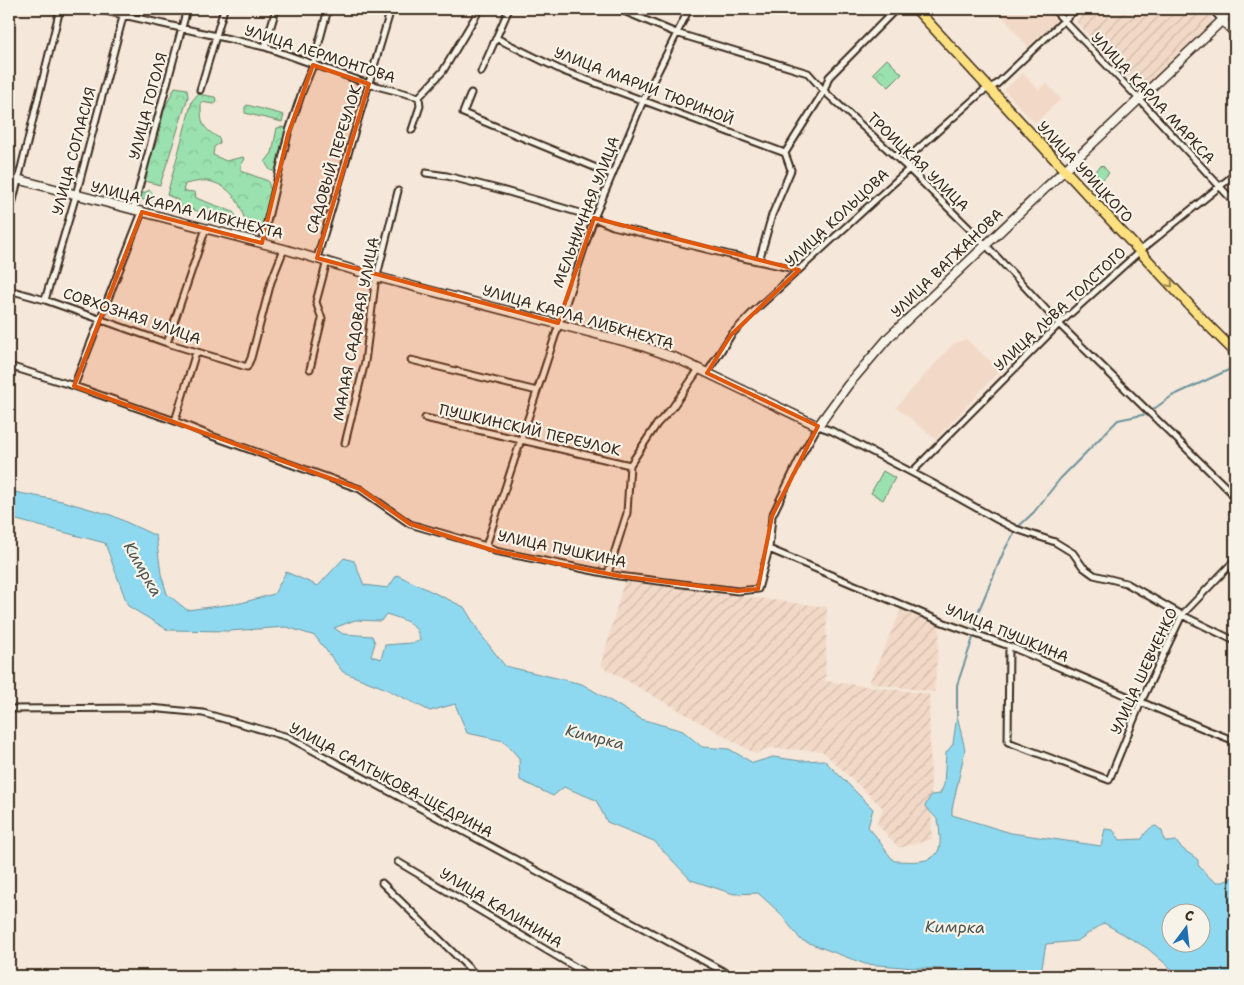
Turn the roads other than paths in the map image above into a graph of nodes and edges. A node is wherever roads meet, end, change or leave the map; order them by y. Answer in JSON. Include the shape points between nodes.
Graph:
{"nodes":[{"id":1,"x":60,"y":9,"type":"edge"},
{"id":2,"x":97,"y":9,"type":"edge"},
{"id":3,"x":126,"y":9,"type":"edge"},
{"id":4,"x":187,"y":9,"type":"edge"},
{"id":5,"x":224,"y":9,"type":"edge"},
{"id":6,"x":276,"y":9,"type":"edge"},
{"id":7,"x":328,"y":9,"type":"edge"},
{"id":8,"x":391,"y":9,"type":"edge"},
{"id":9,"x":480,"y":9,"type":"edge"},
{"id":10,"x":510,"y":9,"type":"edge"},
{"id":11,"x":619,"y":9,"type":"edge"},
{"id":12,"x":689,"y":9,"type":"edge"},
{"id":13,"x":896,"y":9,"type":"edge"},
{"id":14,"x":916,"y":9,"type":"edge"},
{"id":15,"x":1053,"y":9,"type":"edge"},
{"id":16,"x":1076,"y":9,"type":"edge"},
{"id":17,"x":1212,"y":9,"type":"edge"},
{"id":18,"x":1234,"y":9,"type":"edge"},
{"id":19,"x":124,"y":16,"type":"junction"},
{"id":20,"x":1063,"y":20,"type":"junction"},
{"id":21,"x":1222,"y":20,"type":"junction"},
{"id":22,"x":182,"y":28,"type":"junction"},
{"id":23,"x":676,"y":33,"type":"junction"},
{"id":24,"x":1235,"y":33,"type":"edge"},
{"id":25,"x":215,"y":35,"type":"junction"},
{"id":26,"x":496,"y":38,"type":"junction"},
{"id":27,"x":265,"y":47,"type":"junction"},
{"id":28,"x":313,"y":65,"type":"junction"},
{"id":29,"x":481,"y":72,"type":"dead end"},
{"id":30,"x":369,"y":84,"type":"junction"},
{"id":31,"x":990,"y":88,"type":"junction"},
{"id":32,"x":200,"y":90,"type":"dead end"},
{"id":33,"x":824,"y":91,"type":"junction"},
{"id":34,"x":471,"y":92,"type":"dead end"},
{"id":35,"x":419,"y":97,"type":"junction"},
{"id":36,"x":1140,"y":100,"type":"junction"},
{"id":37,"x":643,"y":101,"type":"junction"},
{"id":38,"x":412,"y":130,"type":"dead end"},
{"id":39,"x":785,"y":153,"type":"junction"},
{"id":40,"x":909,"y":169,"type":"junction"},
{"id":41,"x":1065,"y":170,"type":"junction"},
{"id":42,"x":426,"y":173,"type":"dead end"},
{"id":43,"x":611,"y":174,"type":"junction"},
{"id":44,"x":1235,"y":174,"type":"edge"},
{"id":45,"x":9,"y":176,"type":"edge"},
{"id":46,"x":19,"y":179,"type":"junction"},
{"id":47,"x":1219,"y":187,"type":"junction"},
{"id":48,"x":398,"y":191,"type":"dead end"},
{"id":49,"x":76,"y":195,"type":"junction"},
{"id":50,"x":1235,"y":203,"type":"edge"},
{"id":51,"x":133,"y":210,"type":"junction"},
{"id":52,"x":142,"y":212,"type":"junction"},
{"id":53,"x":9,"y":216,"type":"edge"},
{"id":54,"x":594,"y":218,"type":"junction"},
{"id":55,"x":206,"y":228,"type":"junction"},
{"id":56,"x":262,"y":243,"type":"junction"},
{"id":57,"x":985,"y":244,"type":"junction"},
{"id":58,"x":284,"y":249,"type":"junction"},
{"id":59,"x":1140,"y":251,"type":"junction"},
{"id":60,"x":317,"y":258,"type":"junction"},
{"id":61,"x":327,"y":261,"type":"junction"},
{"id":62,"x":759,"y":261,"type":"junction"},
{"id":63,"x":799,"y":270,"type":"junction"},
{"id":64,"x":377,"y":276,"type":"junction"},
{"id":65,"x":9,"y":290,"type":"edge"},
{"id":66,"x":46,"y":300,"type":"junction"},
{"id":67,"x":100,"y":319,"type":"junction"},
{"id":68,"x":558,"y":323,"type":"junction"},
{"id":69,"x":1059,"y":324,"type":"junction"},
{"id":70,"x":167,"y":343,"type":"junction"},
{"id":71,"x":196,"y":352,"type":"junction"},
{"id":72,"x":1235,"y":352,"type":"edge"},
{"id":73,"x":412,"y":360,"type":"dead end"},
{"id":74,"x":9,"y":366,"type":"edge"},
{"id":75,"x":310,"y":369,"type":"dead end"},
{"id":76,"x":698,"y":369,"type":"junction"},
{"id":77,"x":707,"y":373,"type":"junction"},
{"id":78,"x":74,"y":386,"type":"junction"},
{"id":79,"x":537,"y":391,"type":"junction"},
{"id":80,"x":425,"y":418,"type":"dead end"},
{"id":81,"x":175,"y":421,"type":"junction"},
{"id":82,"x":818,"y":426,"type":"junction"},
{"id":83,"x":521,"y":440,"type":"junction"},
{"id":84,"x":345,"y":443,"type":"dead end"},
{"id":85,"x":630,"y":465,"type":"junction"},
{"id":86,"x":912,"y":472,"type":"junction"},
{"id":87,"x":1235,"y":496,"type":"edge"},
{"id":88,"x":486,"y":546,"type":"junction"},
{"id":89,"x":768,"y":549,"type":"junction"},
{"id":90,"x":1235,"y":560,"type":"edge"},
{"id":91,"x":608,"y":573,"type":"junction"},
{"id":92,"x":758,"y":589,"type":"joint"},
{"id":93,"x":1182,"y":615,"type":"junction"},
{"id":94,"x":1235,"y":641,"type":"edge"},
{"id":95,"x":1009,"y":646,"type":"junction"},
{"id":96,"x":1140,"y":702,"type":"junction"},
{"id":97,"x":9,"y":709,"type":"edge"},
{"id":98,"x":1235,"y":741,"type":"edge"},
{"id":99,"x":398,"y":862,"type":"dead end"},
{"id":100,"x":382,"y":882,"type":"dead end"},
{"id":101,"x":476,"y":976,"type":"edge"},
{"id":102,"x":590,"y":976,"type":"edge"},
{"id":103,"x":732,"y":976,"type":"edge"}],
"edges":[{"from":1,"to":46,"type":"street"},
{"from":2,"to":19,"type":"street","name":"УЛИЦА ЛЕРМОНТОВА"},
{"from":3,"to":19,"type":"street","name":"УЛИЦА СОГЛАСИЯ"},
{"from":4,"to":22,"type":"street","name":"УЛИЦА ГОГОЛЯ"},
{"from":5,"to":25,"type":"street"},
{"from":6,"to":27,"type":"street"},
{"from":7,"to":28,"type":"street"},
{"from":8,"to":30,"type":"street","name":"САДОВЫЙ ПЕРЕУЛОК"},
{"from":9,"to":35,"type":"street","via":[[442,71]]},
{"from":10,"to":26,"type":"street"},
{"from":11,"to":23,"type":"street","name":"ТРОИЦКАЯ УЛИЦА"},
{"from":12,"to":23,"type":"street","name":"МЕЛЬНИЧНАЯ УЛИЦА"},
{"from":13,"to":33,"type":"street","via":[[829,77]]},
{"from":14,"to":31,"type":"main road","name":"УЛИЦА УРИЦКОГО"},
{"from":15,"to":20,"type":"street","name":"УЛИЦА КАРЛА МАРКСА"},
{"from":16,"to":20,"type":"street","name":"УЛИЦА КОЛЬЦОВА"},
{"from":17,"to":21,"type":"street"},
{"from":18,"to":21,"type":"street","name":"УЛИЦА ВАГЖАНОВА"},
{"from":19,"to":22,"type":"street","name":"УЛИЦА ЛЕРМОНТОВА"},
{"from":19,"to":49,"type":"street","name":"УЛИЦА СОГЛАСИЯ"},
{"from":20,"to":31,"type":"street","name":"УЛИЦА КОЛЬЦОВА"},
{"from":20,"to":36,"type":"street","name":"УЛИЦА КАРЛА МАРКСА"},
{"from":21,"to":24,"type":"street"},
{"from":21,"to":36,"type":"street","name":"УЛИЦА ВАГЖАНОВА"},
{"from":22,"to":25,"type":"street","name":"УЛИЦА ЛЕРМОНТОВА"},
{"from":22,"to":51,"type":"street","name":"УЛИЦА ГОГОЛЯ"},
{"from":23,"to":33,"type":"street","name":"ТРОИЦКАЯ УЛИЦА","via":[[808,73]]},
{"from":23,"to":37,"type":"street","name":"МЕЛЬНИЧНАЯ УЛИЦА"},
{"from":25,"to":27,"type":"street","name":"УЛИЦА ЛЕРМОНТОВА"},
{"from":25,"to":32,"type":"street"},
{"from":26,"to":29,"type":"street"},
{"from":26,"to":37,"type":"street","name":"УЛИЦА МАРИИ ТЮРИНОЙ","via":[[563,71]]},
{"from":27,"to":28,"type":"street","name":"УЛИЦА ЛЕРМОНТОВА"},
{"from":28,"to":30,"type":"street","name":"УЛИЦА ЛЕРМОНТОВА"},
{"from":28,"to":56,"type":"street","via":[[288,134]]},
{"from":30,"to":35,"type":"street","name":"УЛИЦА ЛЕРМОНТОВА"},
{"from":30,"to":60,"type":"street","name":"САДОВЫЙ ПЕРЕУЛОК"},
{"from":31,"to":40,"type":"street","name":"УЛИЦА КОЛЬЦОВА","via":[[912,154]]},
{"from":31,"to":41,"type":"main road","name":"УЛИЦА УРИЦКОГО"},
{"from":33,"to":39,"type":"street"},
{"from":33,"to":40,"type":"street","name":"ТРОИЦКАЯ УЛИЦА"},
{"from":34,"to":43,"type":"street","via":[[463,113]]},
{"from":35,"to":38,"type":"street","via":[[420,106]]},
{"from":36,"to":41,"type":"street","name":"УЛИЦА ВАГЖАНОВА"},
{"from":36,"to":47,"type":"street","name":"УЛИЦА КАРЛА МАРКСА"},
{"from":37,"to":39,"type":"street","name":"УЛИЦА МАРИИ ТЮРИНОЙ"},
{"from":37,"to":43,"type":"street","name":"МЕЛЬНИЧНАЯ УЛИЦА"},
{"from":39,"to":62,"type":"street","via":[[791,170],[772,215]]},
{"from":40,"to":57,"type":"street","name":"ТРОИЦКАЯ УЛИЦА"},
{"from":40,"to":63,"type":"street","name":"УЛИЦА КОЛЬЦОВА"},
{"from":41,"to":57,"type":"street","name":"УЛИЦА ВАГЖАНОВА"},
{"from":41,"to":59,"type":"main road","name":"УЛИЦА УРИЦКОГО"},
{"from":42,"to":54,"type":"street","via":[[498,189]]},
{"from":43,"to":54,"type":"street","name":"МЕЛЬНИЧНАЯ УЛИЦА"},
{"from":44,"to":47,"type":"street","name":"УЛИЦА ЛЬВА ТОЛСТОГО"},
{"from":45,"to":46,"type":"street","name":"УЛИЦА КАРЛА ЛИБКНЕХТА"},
{"from":46,"to":49,"type":"street","name":"УЛИЦА КАРЛА ЛИБКНЕХТА"},
{"from":46,"to":53,"type":"street"},
{"from":47,"to":50,"type":"street","name":"УЛИЦА КАРЛА МАРКСА"},
{"from":47,"to":59,"type":"street","name":"УЛИЦА ЛЬВА ТОЛСТОГО"},
{"from":48,"to":64,"type":"street","name":"МАЛАЯ САДОВАЯ УЛИЦА"},
{"from":49,"to":51,"type":"street","name":"УЛИЦА КАРЛА ЛИБКНЕХТА"},
{"from":49,"to":66,"type":"street","name":"УЛИЦА СОГЛАСИЯ"},
{"from":51,"to":52,"type":"street","name":"УЛИЦА КАРЛА ЛИБКНЕХТА"},
{"from":52,"to":55,"type":"street","name":"УЛИЦА КАРЛА ЛИБКНЕХТА"},
{"from":52,"to":67,"type":"street"},
{"from":54,"to":62,"type":"street","via":[[613,226]]},
{"from":54,"to":68,"type":"street","name":"МЕЛЬНИЧНАЯ УЛИЦА"},
{"from":55,"to":56,"type":"street","name":"УЛИЦА КАРЛА ЛИБКНЕХТА"},
{"from":55,"to":70,"type":"street"},
{"from":56,"to":58,"type":"street","name":"УЛИЦА КАРЛА ЛИБКНЕХТА"},
{"from":57,"to":69,"type":"street","name":"ТРОИЦКАЯ УЛИЦА"},
{"from":57,"to":82,"type":"street","name":"УЛИЦА ВАГЖАНОВА","via":[[889,337]]},
{"from":58,"to":60,"type":"street","name":"УЛИЦА КАРЛА ЛИБКНЕХТА"},
{"from":58,"to":71,"type":"street","name":"СОВХОЗНАЯ УЛИЦА","via":[[271,282],[247,367]]},
{"from":59,"to":69,"type":"street","name":"УЛИЦА ЛЬВА ТОЛСТОГО"},
{"from":59,"to":72,"type":"main road","name":"УЛИЦА УРИЦКОГО","one_way":true},
{"from":60,"to":61,"type":"street","name":"УЛИЦА КАРЛА ЛИБКНЕХТА"},
{"from":61,"to":64,"type":"street","name":"УЛИЦА КАРЛА ЛИБКНЕХТА"},
{"from":61,"to":75,"type":"street","via":[[316,302],[322,319]]},
{"from":62,"to":63,"type":"street"},
{"from":63,"to":77,"type":"street","name":"УЛИЦА КОЛЬЦОВА","via":[[731,335]]},
{"from":64,"to":68,"type":"street","name":"УЛИЦА КАРЛА ЛИБКНЕХТА"},
{"from":64,"to":84,"type":"street","name":"МАЛАЯ САДОВАЯ УЛИЦА","via":[[365,362]]},
{"from":65,"to":66,"type":"street","name":"СОВХОЗНАЯ УЛИЦА"},
{"from":66,"to":67,"type":"street","name":"СОВХОЗНАЯ УЛИЦА"},
{"from":67,"to":70,"type":"street","name":"СОВХОЗНАЯ УЛИЦА"},
{"from":67,"to":78,"type":"street"},
{"from":68,"to":76,"type":"street","name":"УЛИЦА КАРЛА ЛИБКНЕХТА","via":[[642,346]]},
{"from":68,"to":79,"type":"street","name":"МЕЛЬНИЧНАЯ УЛИЦА"},
{"from":69,"to":86,"type":"street","name":"УЛИЦА ЛЬВА ТОЛСТОГО"},
{"from":69,"to":87,"type":"street","name":"ТРОИЦКАЯ УЛИЦА"},
{"from":70,"to":71,"type":"street","name":"СОВХОЗНАЯ УЛИЦА"},
{"from":71,"to":81,"type":"street"},
{"from":73,"to":79,"type":"street"},
{"from":74,"to":78,"type":"street","name":"УЛИЦА ПУШКИНА"},
{"from":76,"to":77,"type":"street","name":"УЛИЦА КАРЛА ЛИБКНЕХТА"},
{"from":76,"to":85,"type":"street"},
{"from":77,"to":82,"type":"street","name":"УЛИЦА КАРЛА ЛИБКНЕХТА"},
{"from":78,"to":81,"type":"street","name":"УЛИЦА ПУШКИНА"},
{"from":79,"to":83,"type":"street","name":"МЕЛЬНИЧНАЯ УЛИЦА"},
{"from":80,"to":83,"type":"street","name":"ПУШКИНСКИЙ ПЕРЕУЛОК"},
{"from":81,"to":88,"type":"street","name":"УЛИЦА ПУШКИНА","via":[[360,489],[410,524]]},
{"from":82,"to":86,"type":"street","name":"УЛИЦА КАРЛА ЛИБКНЕХТА"},
{"from":82,"to":89,"type":"street","name":"УЛИЦА ВАГЖАНОВА","via":[[772,516]]},
{"from":83,"to":85,"type":"street","name":"ПУШКИНСКИЙ ПЕРЕУЛОК"},
{"from":83,"to":88,"type":"street","name":"МЕЛЬНИЧНАЯ УЛИЦА"},
{"from":85,"to":91,"type":"street","via":[[627,513]]},
{"from":86,"to":93,"type":"street","name":"УЛИЦА КАРЛА ЛИБКНЕХТА","via":[[1016,529],[1054,542],[1073,553],[1094,575],[1126,583]]},
{"from":88,"to":91,"type":"street","name":"УЛИЦА ПУШКИНА","via":[[495,551]]},
{"from":89,"to":92,"type":"street","name":"УЛИЦА ВАГЖАНОВА"},
{"from":89,"to":95,"type":"street","name":"УЛИЦА ПУШКИНА","via":[[945,623]]},
{"from":90,"to":93,"type":"street","name":"УЛИЦА ШЕВЧЕНКО"},
{"from":91,"to":92,"type":"street","name":"УЛИЦА ПУШКИНА","via":[[738,591]]},
{"from":93,"to":94,"type":"street","name":"УЛИЦА КАРЛА ЛИБКНЕХТА"},
{"from":93,"to":96,"type":"street","name":"УЛИЦА ШЕВЧЕНКО"},
{"from":95,"to":96,"type":"street","name":"УЛИЦА ПУШКИНА"},
{"from":95,"to":96,"type":"street","name":"УЛИЦА ШЕВЧЕНКО","via":[[1008,742],[1108,780]]},
{"from":96,"to":98,"type":"street","name":"УЛИЦА ПУШКИНА"},
{"from":97,"to":103,"type":"street","name":"УЛИЦА САЛТЫКОВА-ЩЕДРИНА","via":[[150,708],[203,713],[288,737]]},
{"from":99,"to":102,"type":"street","name":"УЛИЦА КАЛИНИНА"},
{"from":100,"to":101,"type":"street"}]}
